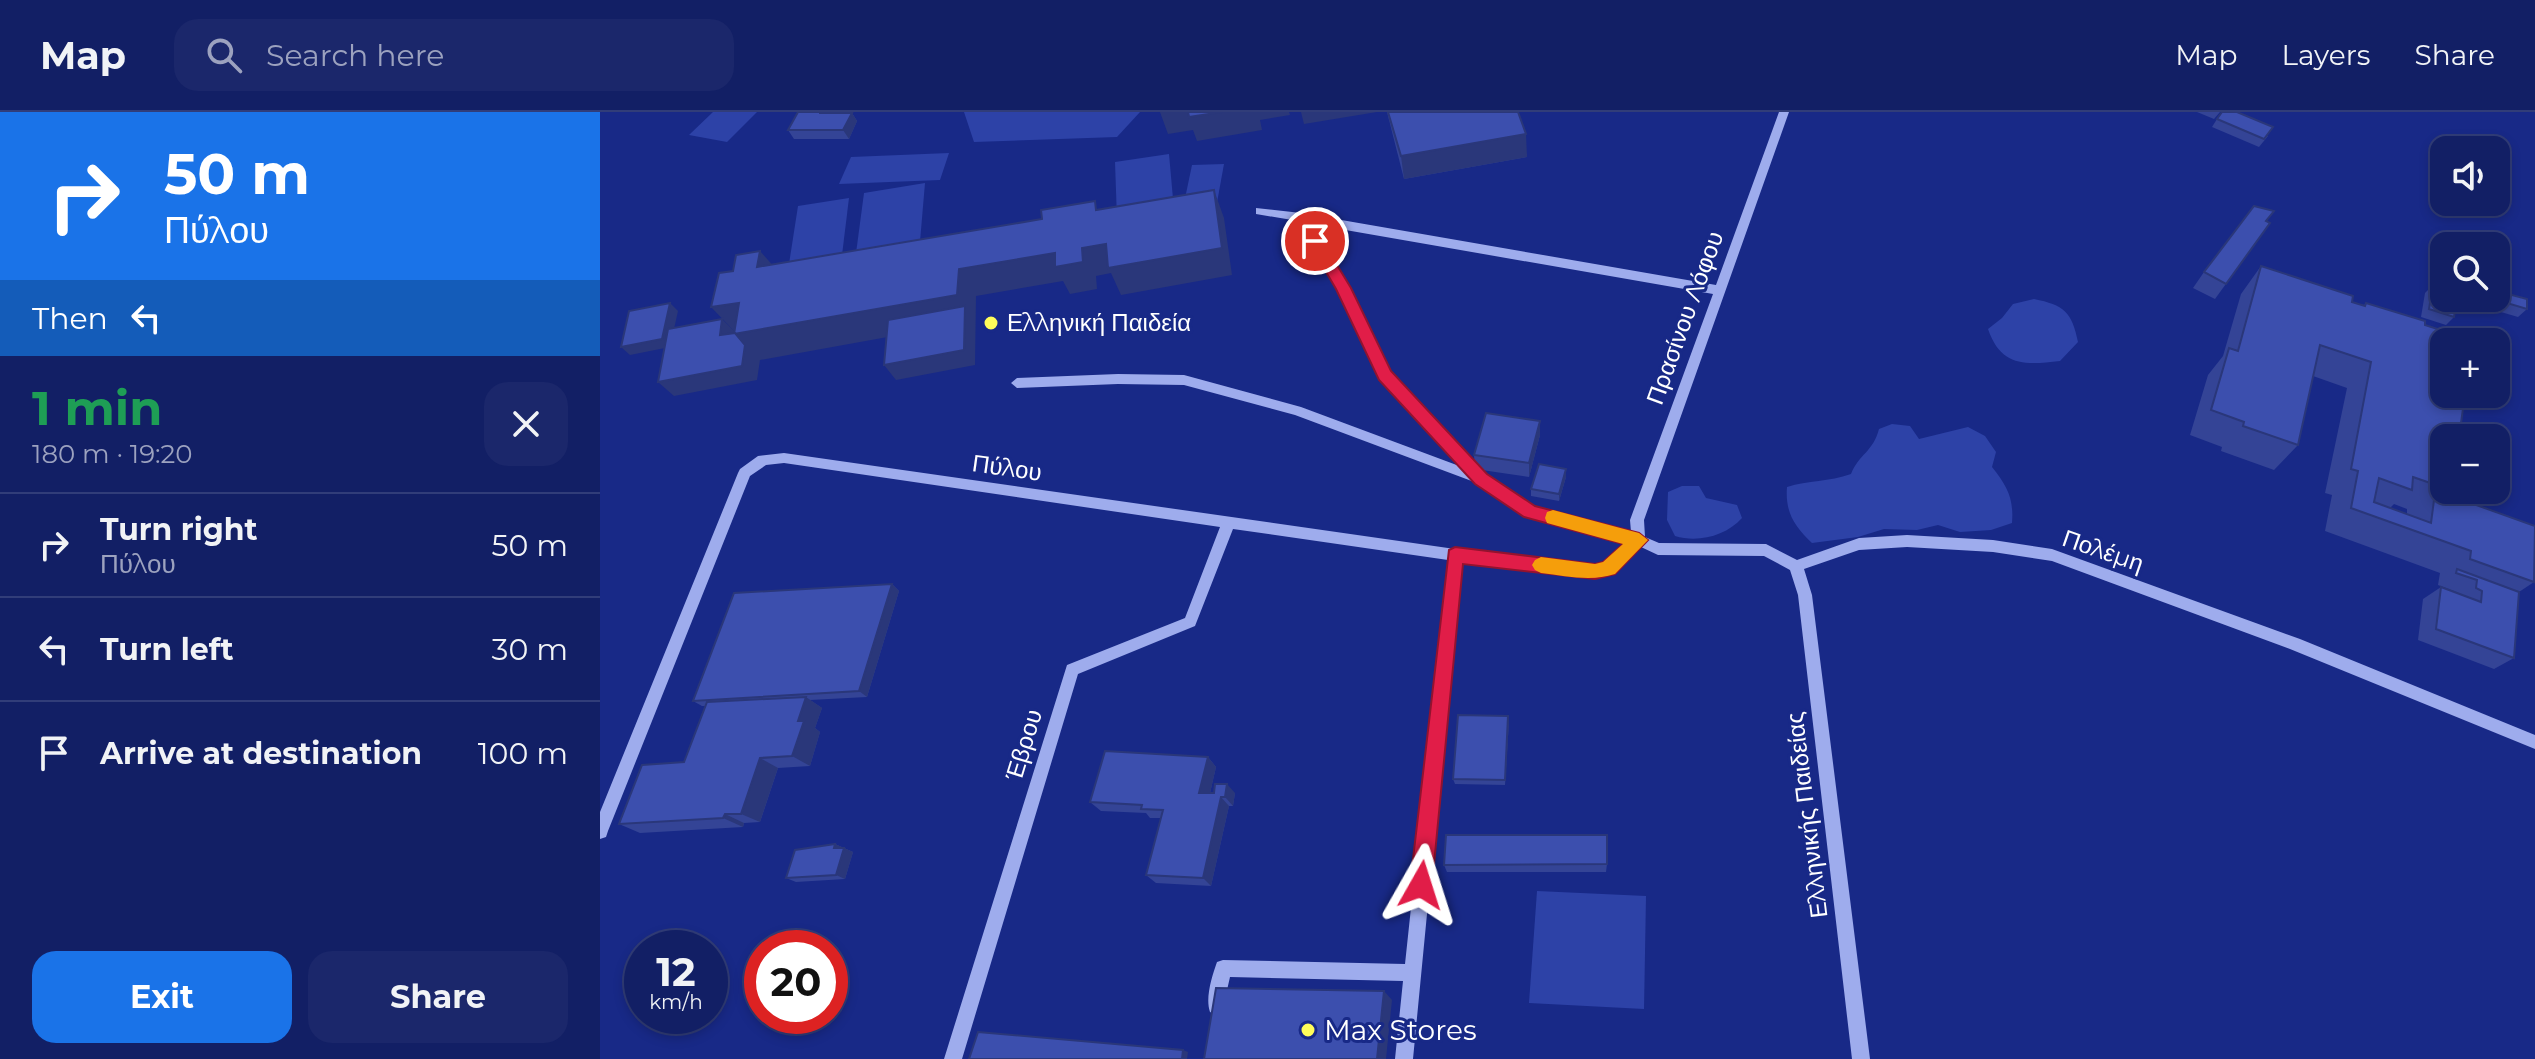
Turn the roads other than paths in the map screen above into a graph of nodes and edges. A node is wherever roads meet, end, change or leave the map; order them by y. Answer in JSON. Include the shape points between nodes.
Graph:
{"nodes":[{"id":1,"x":1784,"y":112,"type":"edge"},
{"id":2,"x":1260,"y":211,"type":"dead end"},
{"id":3,"x":1301,"y":217,"type":"junction"},
{"id":4,"x":1717,"y":290,"type":"junction"},
{"id":5,"x":1017,"y":383,"type":"dead end"},
{"id":6,"x":1481,"y":479,"type":"junction"},
{"id":7,"x":1229,"y":522,"type":"junction"},
{"id":8,"x":1639,"y":540,"type":"junction"},
{"id":9,"x":1455,"y":555,"type":"junction"},
{"id":10,"x":1796,"y":566,"type":"junction"},
{"id":11,"x":2535,"y":742,"type":"edge"},
{"id":12,"x":600,"y":831,"type":"edge"},
{"id":13,"x":1412,"y":973,"type":"junction"},
{"id":14,"x":1212,"y":1029,"type":"edge"},
{"id":15,"x":953,"y":1059,"type":"edge"},
{"id":16,"x":1404,"y":1059,"type":"edge"},
{"id":17,"x":1861,"y":1059,"type":"edge"}],
"edges":[{"from":1,"to":4,"type":"street","name":"Πρασίνου Λόφου"},
{"from":2,"to":3,"type":"street"},
{"from":3,"to":4,"type":"street"},
{"from":3,"to":6,"type":"street","via":[[1385,375]]},
{"from":4,"to":8,"type":"street","name":"Πρασίνου Λόφου","via":[[1637,520]]},
{"from":5,"to":6,"type":"street","via":[[1184,380],[1297,411]]},
{"from":6,"to":8,"type":"street","via":[[1531,512]]},
{"from":7,"to":9,"type":"street","name":"Πύλου"},
{"from":7,"to":12,"type":"street","name":"Πύλου","via":[[784,458],[763,460],[745,473]]},
{"from":7,"to":15,"type":"street","name":"Έβρου","via":[[1190,622],[1072,670]]},
{"from":8,"to":9,"type":"street","name":"Πύλου","via":[[1608,568],[1595,571]]},
{"from":8,"to":10,"type":"street","via":[[1658,549],[1766,550]]},
{"from":9,"to":13,"type":"street"},
{"from":10,"to":11,"type":"street","name":"Πολέμη","via":[[1859,544],[1907,541],[2052,555],[2295,644]]},
{"from":10,"to":17,"type":"street","name":"Ελληνικής Παιδείας","via":[[1805,595]]},
{"from":13,"to":14,"type":"street","via":[[1223,968]]},
{"from":13,"to":16,"type":"street"}]}
